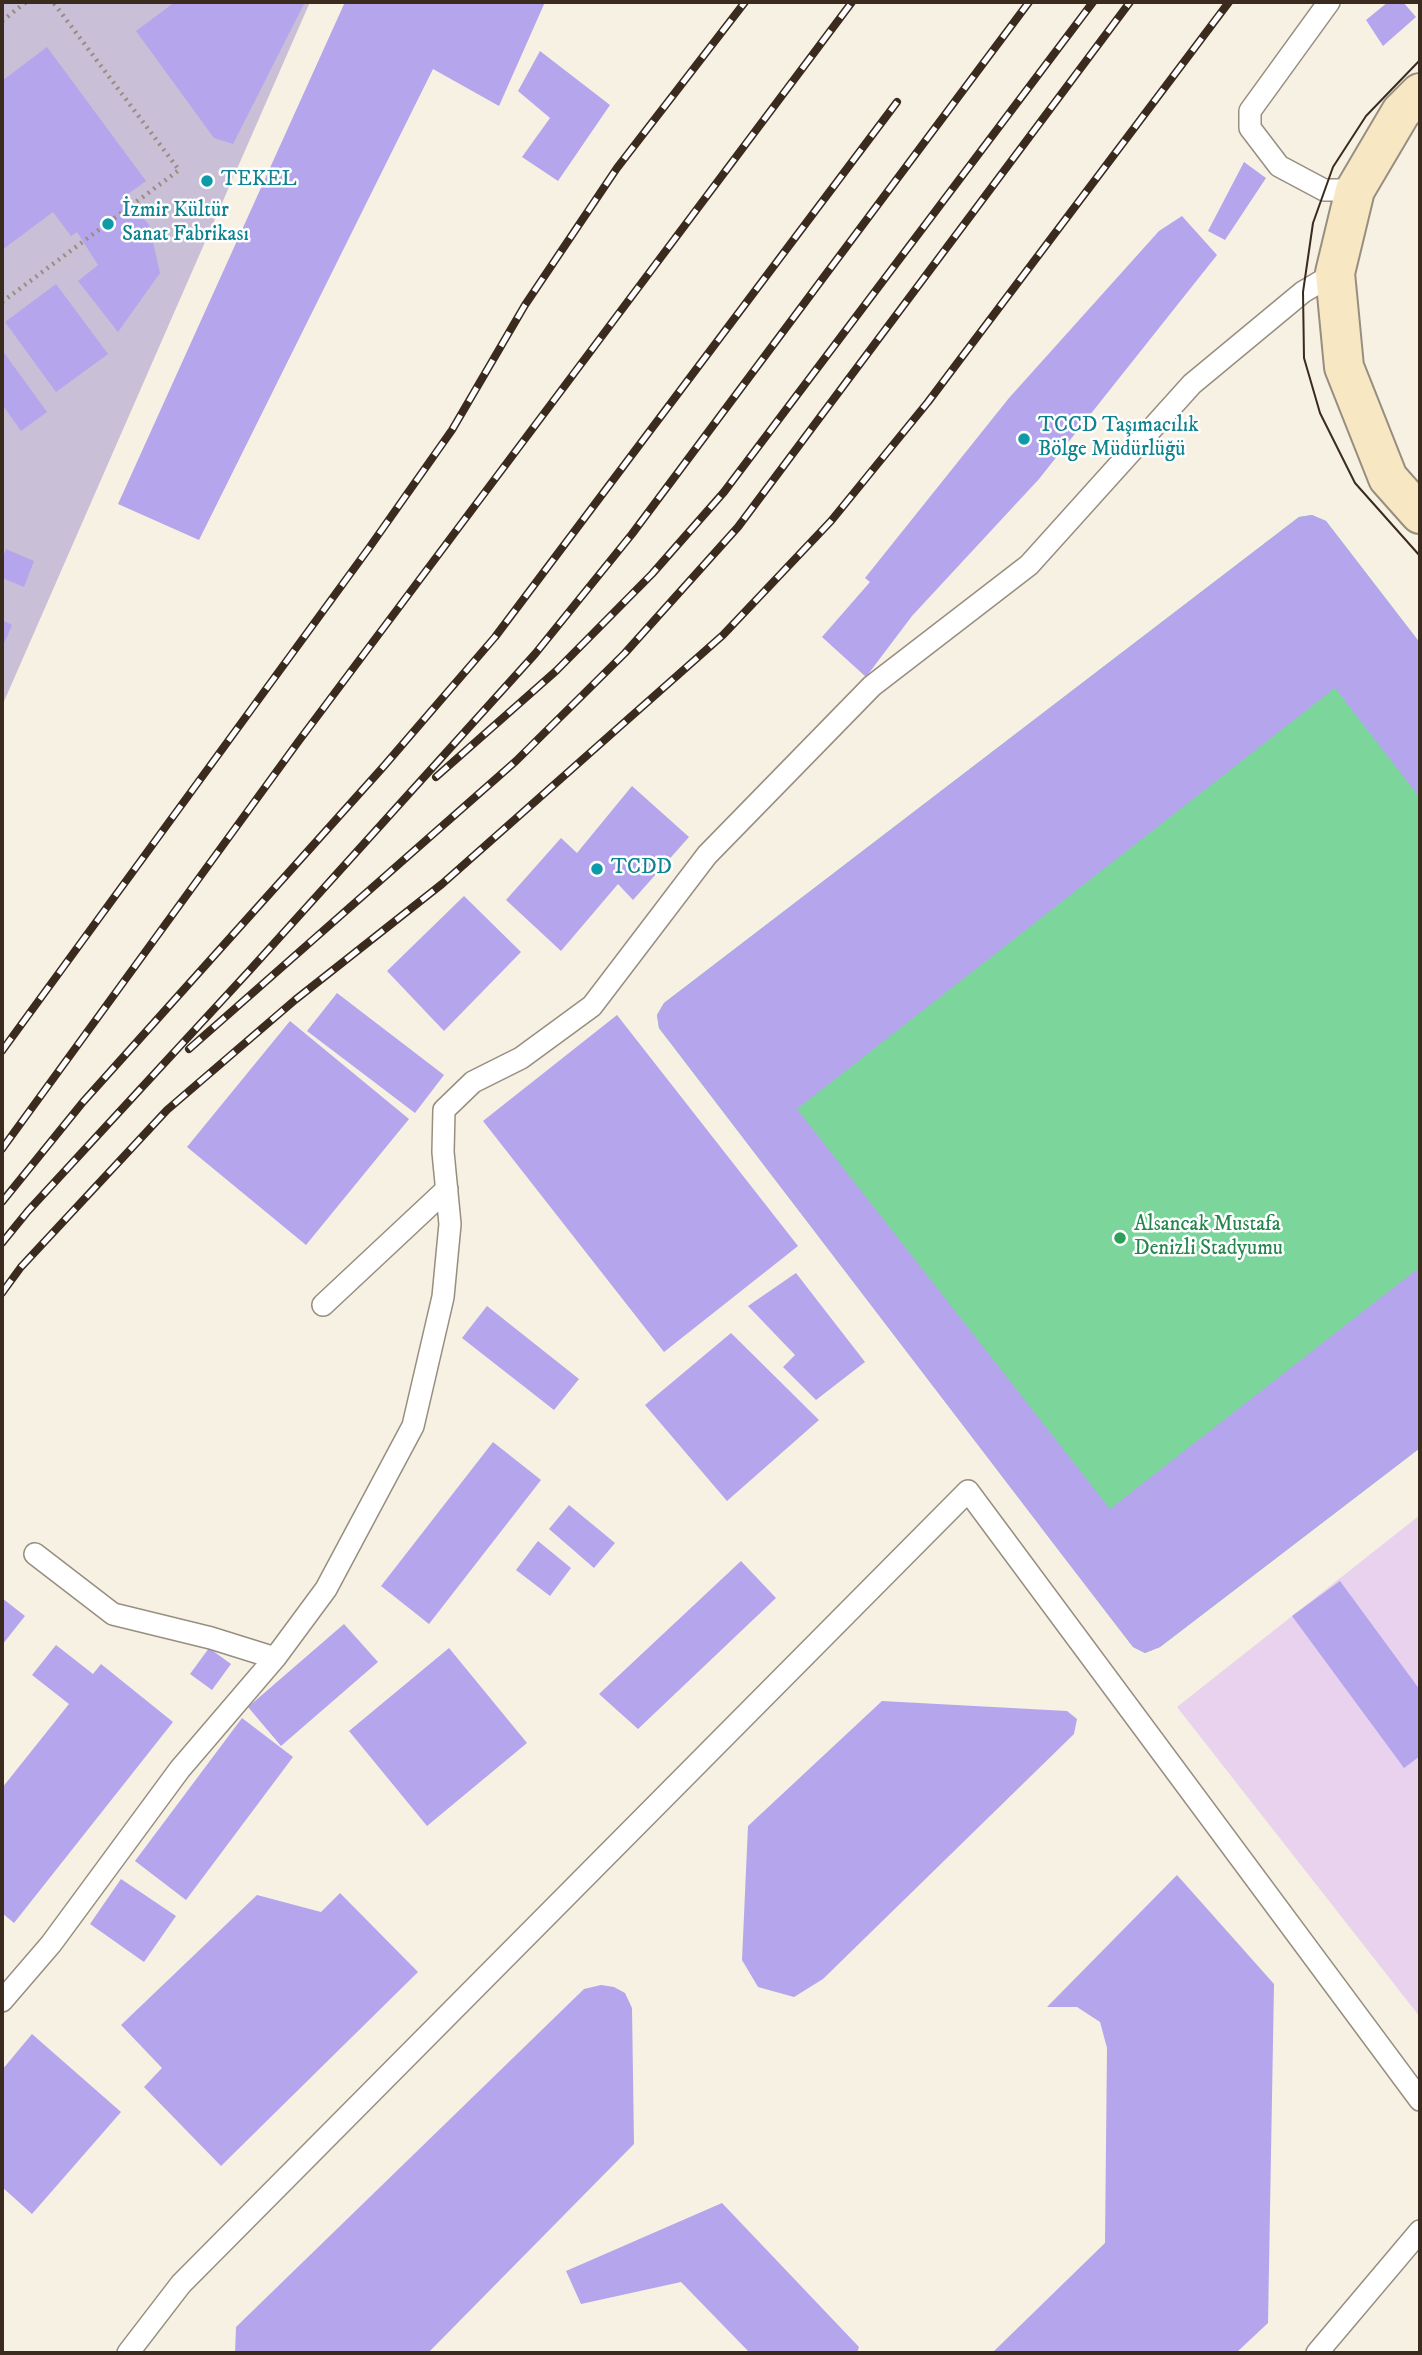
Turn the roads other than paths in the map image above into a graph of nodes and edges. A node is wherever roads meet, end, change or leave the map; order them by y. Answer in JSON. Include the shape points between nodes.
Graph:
{"nodes":[{"id":1,"x":1329,"y":2,"type":"edge"},
{"id":2,"x":1420,"y":93,"type":"edge"},
{"id":3,"x":1355,"y":190,"type":"junction"},
{"id":4,"x":1335,"y":273,"type":"junction"},
{"id":5,"x":1420,"y":514,"type":"edge"},
{"id":6,"x":447,"y":1189,"type":"junction"},
{"id":7,"x":323,"y":1305,"type":"dead end"},
{"id":8,"x":35,"y":1554,"type":"dead end"},
{"id":9,"x":275,"y":1658,"type":"junction"},
{"id":10,"x":2,"y":2001,"type":"edge"},
{"id":11,"x":1420,"y":2099,"type":"edge"},
{"id":12,"x":1420,"y":2231,"type":"edge"},
{"id":13,"x":128,"y":2353,"type":"edge"},
{"id":14,"x":1317,"y":2353,"type":"edge"}],
"edges":[{"from":1,"to":3,"type":"lane","via":[[1250,111],[1250,128],[1279,166],[1324,190]]},
{"from":2,"to":3,"type":"street","via":[[1401,112]]},
{"from":3,"to":4,"type":"street"},
{"from":4,"to":5,"type":"street","via":[[1344,368],[1388,478]]},
{"from":4,"to":6,"type":"lane","via":[[1303,292],[1192,384],[1029,565],[872,686],[706,855],[592,1006],[521,1058],[473,1082],[444,1110]]},
{"from":6,"to":7,"type":"lane"},
{"from":6,"to":9,"type":"lane","via":[[450,1224],[443,1297],[413,1426],[326,1590]]},
{"from":8,"to":9,"type":"lane","via":[[113,1614]]},
{"from":9,"to":10,"type":"lane","via":[[180,1769],[51,1944]]},
{"from":11,"to":13,"type":"lane","via":[[968,1492],[181,2284]]},
{"from":12,"to":14,"type":"lane"}]}
